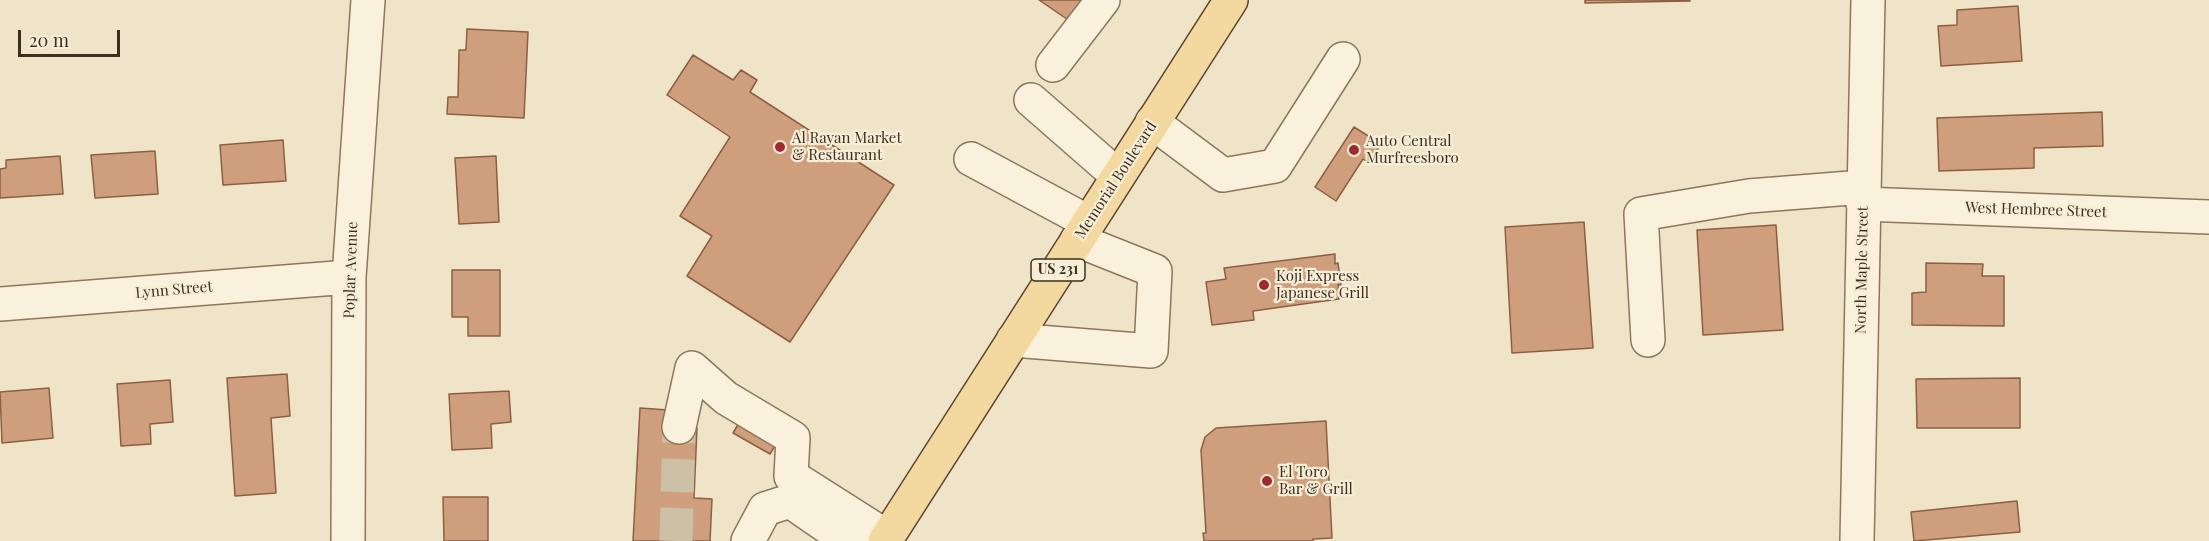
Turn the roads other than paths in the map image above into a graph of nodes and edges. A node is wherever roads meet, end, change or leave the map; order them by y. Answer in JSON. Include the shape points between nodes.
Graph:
{"nodes":[{"id":1,"x":368,"y":0,"type":"edge"},
{"id":2,"x":1103,"y":0,"type":"edge"},
{"id":3,"x":1231,"y":0,"type":"edge"},
{"id":4,"x":1868,"y":0,"type":"edge"},
{"id":5,"x":1343,"y":59,"type":"dead end"},
{"id":6,"x":1053,"y":65,"type":"dead end"},
{"id":7,"x":1031,"y":100,"type":"dead end"},
{"id":8,"x":1152,"y":123,"type":"junction"},
{"id":9,"x":970,"y":159,"type":"dead end"},
{"id":10,"x":1118,"y":176,"type":"junction"},
{"id":11,"x":1863,"y":195,"type":"junction"},
{"id":12,"x":2209,"y":217,"type":"edge"},
{"id":13,"x":1083,"y":231,"type":"junction"},
{"id":14,"x":349,"y":277,"type":"junction"},
{"id":15,"x":0,"y":304,"type":"edge"},
{"id":16,"x":1013,"y":340,"type":"junction"},
{"id":17,"x":1648,"y":340,"type":"dead end"},
{"id":18,"x":679,"y":427,"type":"tunnel mouth"},
{"id":19,"x":886,"y":539,"type":"edge"},
{"id":20,"x":348,"y":541,"type":"edge"},
{"id":21,"x":748,"y":541,"type":"edge"},
{"id":22,"x":848,"y":541,"type":"edge"},
{"id":23,"x":1857,"y":541,"type":"edge"}],
"edges":[{"from":1,"to":14,"type":"street","name":"Poplar Avenue"},
{"from":2,"to":6,"type":"street"},
{"from":3,"to":8,"type":"main road","name":"Memorial Boulevard","number":"US 231"},
{"from":4,"to":11,"type":"street","name":"North Maple Street"},
{"from":5,"to":8,"type":"street","via":[[1275,166],[1222,175]]},
{"from":7,"to":10,"type":"street"},
{"from":8,"to":10,"type":"main road","name":"Memorial Boulevard","number":"US 231"},
{"from":9,"to":13,"type":"street"},
{"from":10,"to":13,"type":"main road","name":"Memorial Boulevard","number":"US 231"},
{"from":11,"to":12,"type":"street","name":"West Hembree Street"},
{"from":11,"to":17,"type":"street","name":"West Hembree Street","via":[[1749,196],[1641,214]]},
{"from":11,"to":23,"type":"street","name":"North Maple Street"},
{"from":13,"to":16,"type":"main road","name":"Memorial Boulevard","number":"US 231"},
{"from":13,"to":16,"type":"street","via":[[1155,271],[1150,351]]},
{"from":14,"to":15,"type":"street","name":"Lynn Street"},
{"from":14,"to":20,"type":"street","name":"Poplar Avenue"},
{"from":16,"to":19,"type":"main road","name":"Memorial Boulevard","number":"US 231"},
{"from":18,"to":19,"type":"street","via":[[692,368],[726,398],[793,438],[790,476]]},
{"from":21,"to":22,"type":"street","via":[[765,509],[790,501]]}]}
